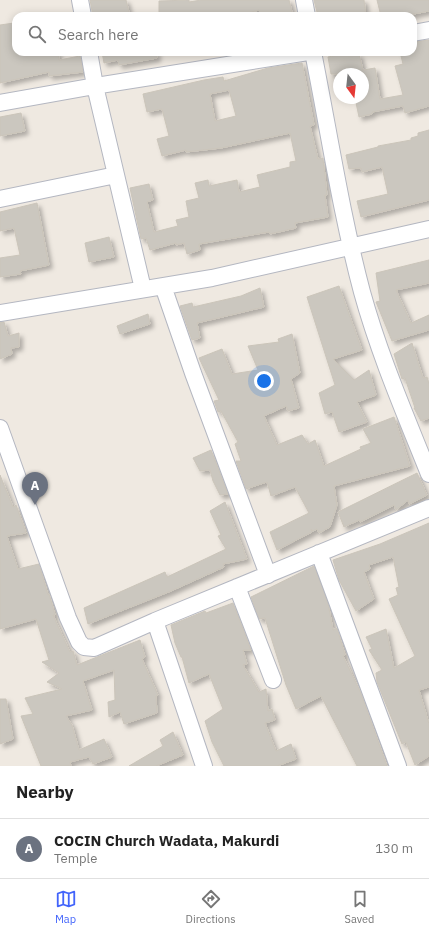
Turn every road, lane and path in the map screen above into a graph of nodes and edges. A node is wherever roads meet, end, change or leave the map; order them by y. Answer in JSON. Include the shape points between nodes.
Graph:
{"nodes":[{"id":1,"x":80,"y":0,"type":"edge"},
{"id":2,"x":304,"y":0,"type":"edge"},
{"id":3,"x":82,"y":12,"type":"edge"},
{"id":4,"x":306,"y":12,"type":"edge"},
{"id":5,"x":429,"y":30,"type":"edge"},
{"id":6,"x":417,"y":32,"type":"edge"},
{"id":7,"x":90,"y":56,"type":"edge"},
{"id":8,"x":283,"y":56,"type":"edge"},
{"id":9,"x":314,"y":56,"type":"edge"},
{"id":10,"x":95,"y":86,"type":"junction"},
{"id":11,"x":0,"y":103,"type":"edge"},
{"id":12,"x":116,"y":175,"type":"junction"},
{"id":13,"x":0,"y":199,"type":"edge"},
{"id":14,"x":429,"y":229,"type":"edge"},
{"id":15,"x":351,"y":246,"type":"junction"},
{"id":16,"x":163,"y":286,"type":"junction"},
{"id":17,"x":143,"y":289,"type":"junction"},
{"id":18,"x":0,"y":313,"type":"edge"},
{"id":19,"x":0,"y":428,"type":"edge"},
{"id":20,"x":429,"y":474,"type":"edge"},
{"id":21,"x":429,"y":508,"type":"edge"},
{"id":22,"x":319,"y":553,"type":"junction"},
{"id":23,"x":268,"y":575,"type":"junction"},
{"id":24,"x":237,"y":587,"type":"junction"},
{"id":25,"x":155,"y":621,"type":"junction"},
{"id":26,"x":273,"y":680,"type":"dead end"},
{"id":27,"x":204,"y":766,"type":"edge"},
{"id":28,"x":398,"y":766,"type":"edge"}],
"edges":[{"from":1,"to":3,"type":"street"},
{"from":2,"to":4,"type":"street"},
{"from":5,"to":6,"type":"street"},
{"from":7,"to":10,"type":"street"},
{"from":8,"to":10,"type":"street"},
{"from":9,"to":15,"type":"street"},
{"from":10,"to":11,"type":"street"},
{"from":10,"to":12,"type":"street"},
{"from":12,"to":13,"type":"street"},
{"from":12,"to":17,"type":"street"},
{"from":14,"to":15,"type":"street"},
{"from":15,"to":16,"type":"street","via":[[212,278]]},
{"from":15,"to":20,"type":"street","via":[[362,293],[383,358]]},
{"from":16,"to":17,"type":"street"},
{"from":16,"to":23,"type":"street","via":[[192,373]]},
{"from":17,"to":18,"type":"street"},
{"from":19,"to":25,"type":"street","via":[[68,618],[79,642],[84,648],[94,648]]},
{"from":21,"to":22,"type":"street"},
{"from":22,"to":23,"type":"street"},
{"from":22,"to":28,"type":"street"},
{"from":23,"to":24,"type":"street"},
{"from":24,"to":25,"type":"street"},
{"from":24,"to":26,"type":"street"},
{"from":25,"to":27,"type":"street"}]}
